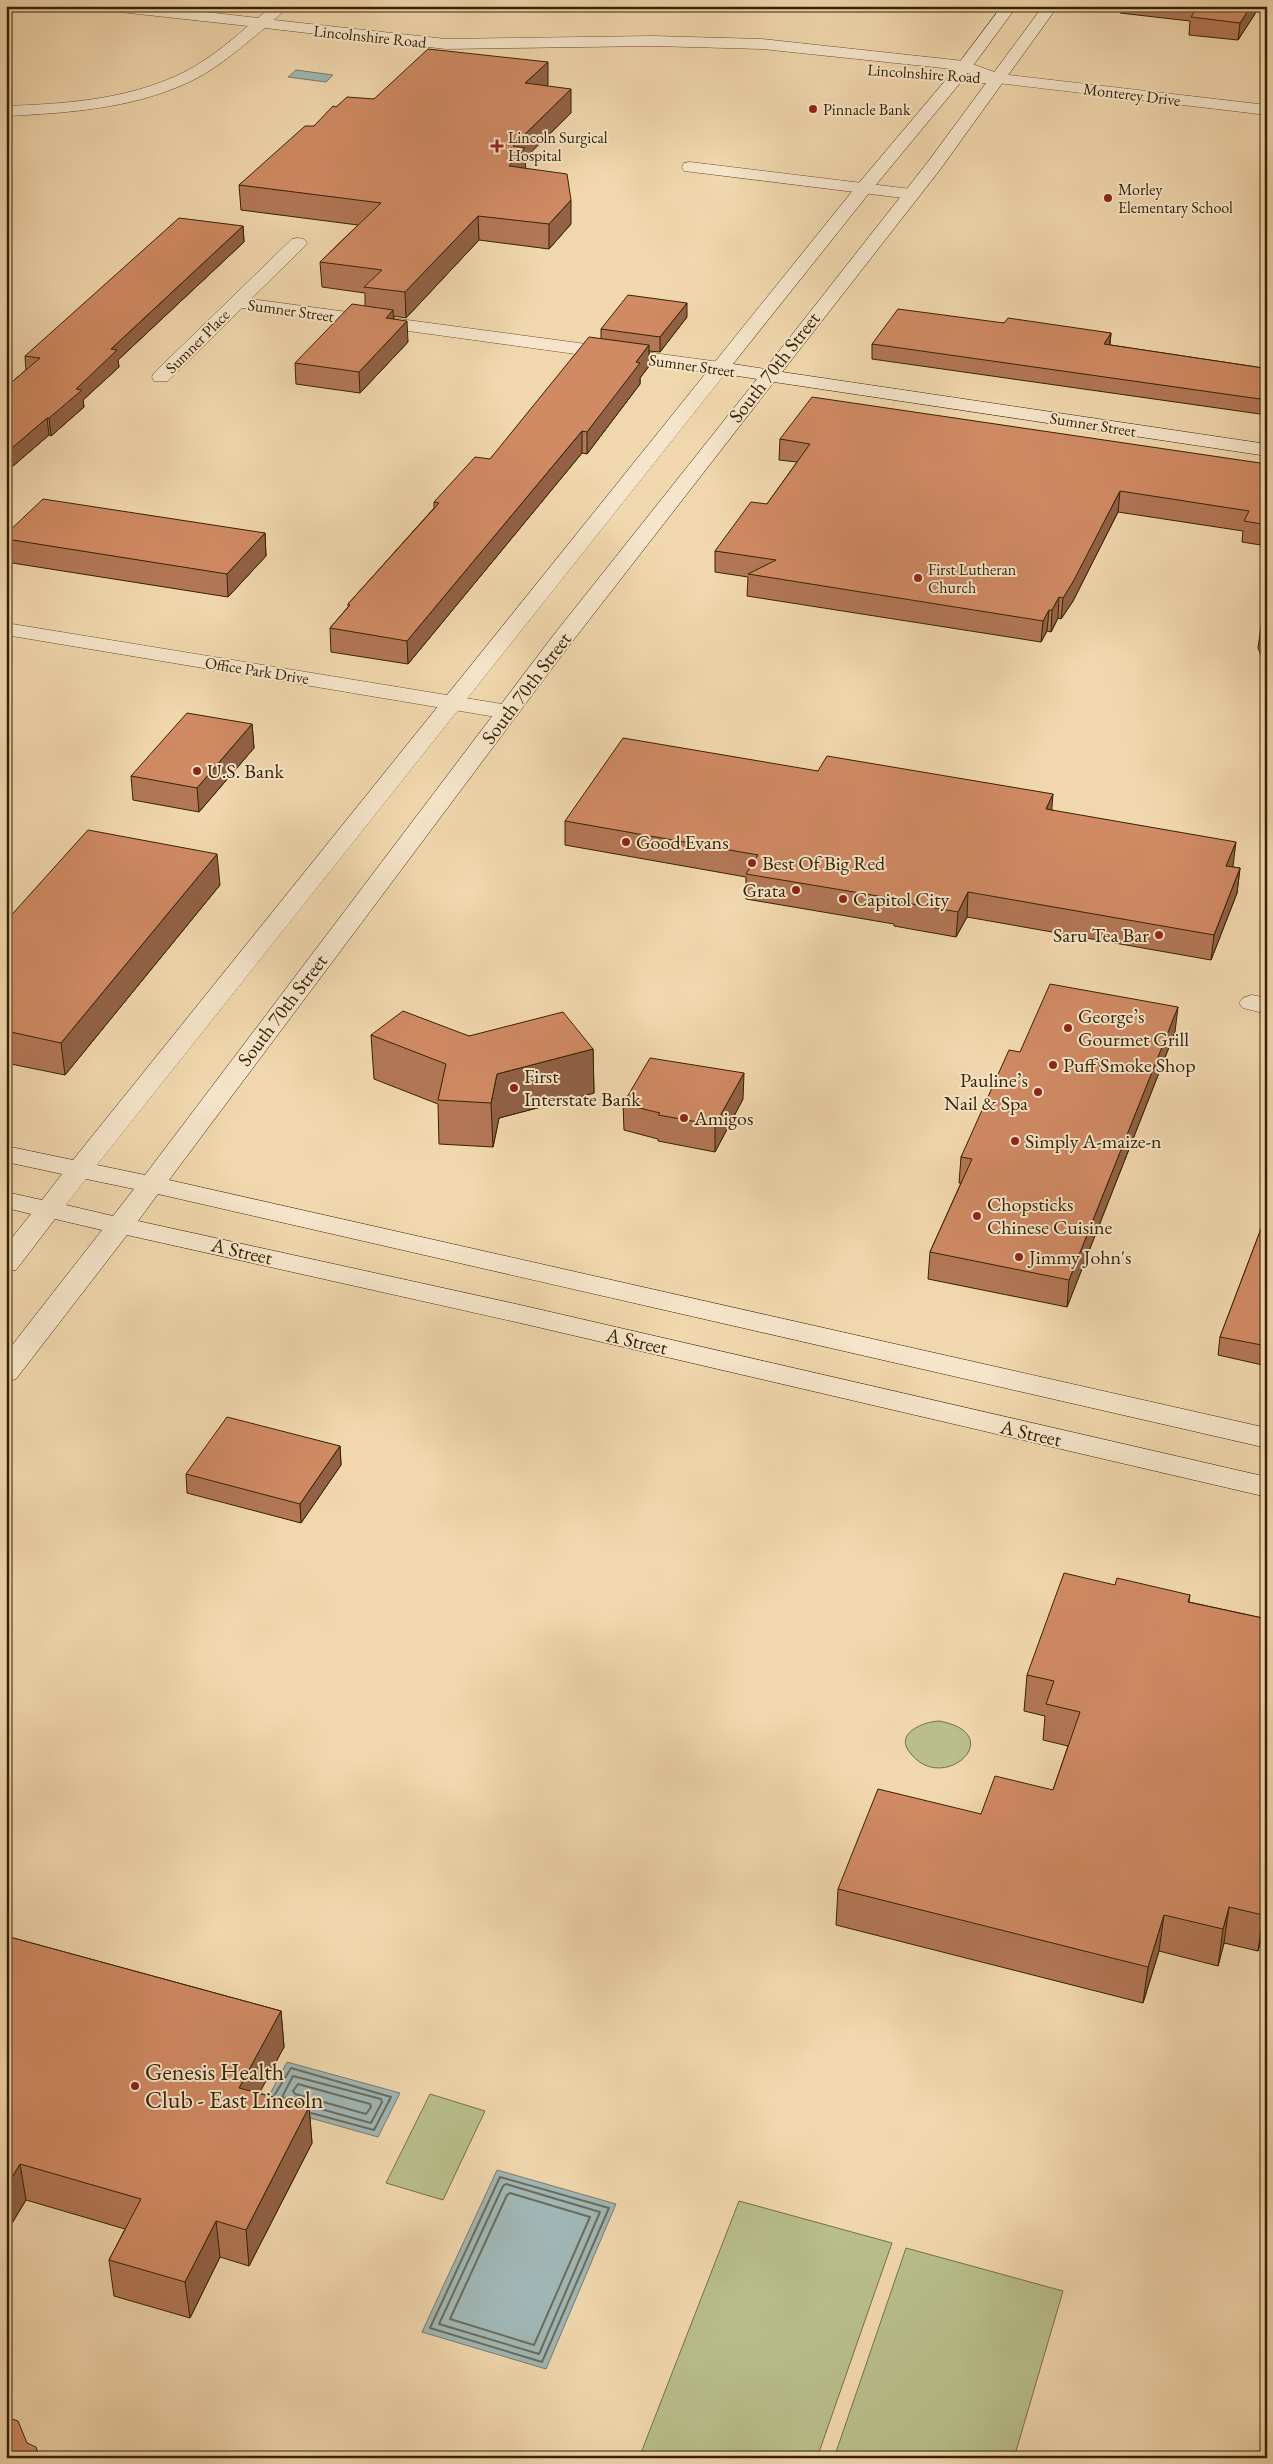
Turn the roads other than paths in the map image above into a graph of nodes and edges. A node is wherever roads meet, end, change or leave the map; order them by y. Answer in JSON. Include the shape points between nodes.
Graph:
{"nodes":[{"id":1,"x":111,"y":6,"type":"edge"},
{"id":2,"x":282,"y":6,"type":"edge"},
{"id":3,"x":1010,"y":6,"type":"edge"},
{"id":4,"x":1051,"y":6,"type":"edge"},
{"id":5,"x":260,"y":24,"type":"junction"},
{"id":6,"x":959,"y":73,"type":"junction"},
{"id":7,"x":998,"y":78,"type":"junction"},
{"id":8,"x":1267,"y":110,"type":"edge"},
{"id":9,"x":6,"y":111,"type":"edge"},
{"id":10,"x":690,"y":167,"type":"dead end"},
{"id":11,"x":864,"y":188,"type":"junction"},
{"id":12,"x":911,"y":194,"type":"junction"},
{"id":13,"x":298,"y":243,"type":"dead end"},
{"id":14,"x":236,"y":302,"type":"junction"},
{"id":15,"x":720,"y":368,"type":"junction"},
{"id":16,"x":768,"y":375,"type":"junction"},
{"id":17,"x":161,"y":377,"type":"dead end"},
{"id":18,"x":1267,"y":450,"type":"edge"},
{"id":19,"x":6,"y":629,"type":"edge"},
{"id":20,"x":453,"y":703,"type":"junction"},
{"id":21,"x":508,"y":712,"type":"junction"},
{"id":22,"x":6,"y":1154,"type":"edge"},
{"id":23,"x":80,"y":1170,"type":"junction"},
{"id":24,"x":150,"y":1185,"type":"junction"},
{"id":25,"x":6,"y":1200,"type":"edge"},
{"id":26,"x":49,"y":1208,"type":"junction"},
{"id":27,"x":120,"y":1224,"type":"junction"},
{"id":28,"x":6,"y":1264,"type":"edge"},
{"id":29,"x":6,"y":1373,"type":"edge"},
{"id":30,"x":1267,"y":1438,"type":"edge"},
{"id":31,"x":1267,"y":1487,"type":"edge"}],
"edges":[{"from":1,"to":5,"type":"main road","name":"Lincolnshire Road"},
{"from":2,"to":5,"type":"main road"},
{"from":3,"to":6,"type":"main road","name":"South 70th Street"},
{"from":4,"to":7,"type":"main road","name":"South 70th Street"},
{"from":5,"to":6,"type":"main road","name":"Lincolnshire Road","via":[[446,44],[630,43]]},
{"from":5,"to":9,"type":"main road","via":[[203,68],[152,90],[91,104]]},
{"from":6,"to":7,"type":"main road","name":"Lincolnshire Road"},
{"from":6,"to":11,"type":"main road","name":"South 70th Street"},
{"from":7,"to":8,"type":"main road","name":"Monterey Drive"},
{"from":7,"to":12,"type":"main road","name":"South 70th Street"},
{"from":10,"to":11,"type":"main road"},
{"from":11,"to":12,"type":"main road"},
{"from":11,"to":15,"type":"main road","name":"South 70th Street"},
{"from":12,"to":16,"type":"main road","name":"South 70th Street"},
{"from":13,"to":14,"type":"main road","name":"Sumner Place"},
{"from":14,"to":15,"type":"main road","name":"Sumner Street"},
{"from":14,"to":17,"type":"main road","name":"Sumner Place"},
{"from":15,"to":16,"type":"main road","name":"Sumner Street"},
{"from":15,"to":20,"type":"main road","name":"South 70th Street"},
{"from":16,"to":18,"type":"main road","name":"Sumner Street"},
{"from":16,"to":21,"type":"main road","name":"South 70th Street"},
{"from":19,"to":20,"type":"main road","name":"Office Park Drive"},
{"from":20,"to":21,"type":"main road","name":"Office Park Drive"},
{"from":20,"to":23,"type":"main road","name":"South 70th Street"},
{"from":21,"to":24,"type":"main road","name":"South 70th Street"},
{"from":22,"to":23,"type":"main road"},
{"from":23,"to":24,"type":"main road"},
{"from":23,"to":26,"type":"main road","name":"South 70th Street"},
{"from":24,"to":27,"type":"main road","name":"South 70th Street"},
{"from":24,"to":30,"type":"main road"},
{"from":25,"to":26,"type":"main road","name":"A Street"},
{"from":26,"to":27,"type":"main road","name":"A Street"},
{"from":26,"to":28,"type":"main road","name":"South 70th Street"},
{"from":27,"to":29,"type":"main road","name":"South 70th Street"},
{"from":27,"to":31,"type":"main road","name":"A Street"}]}
